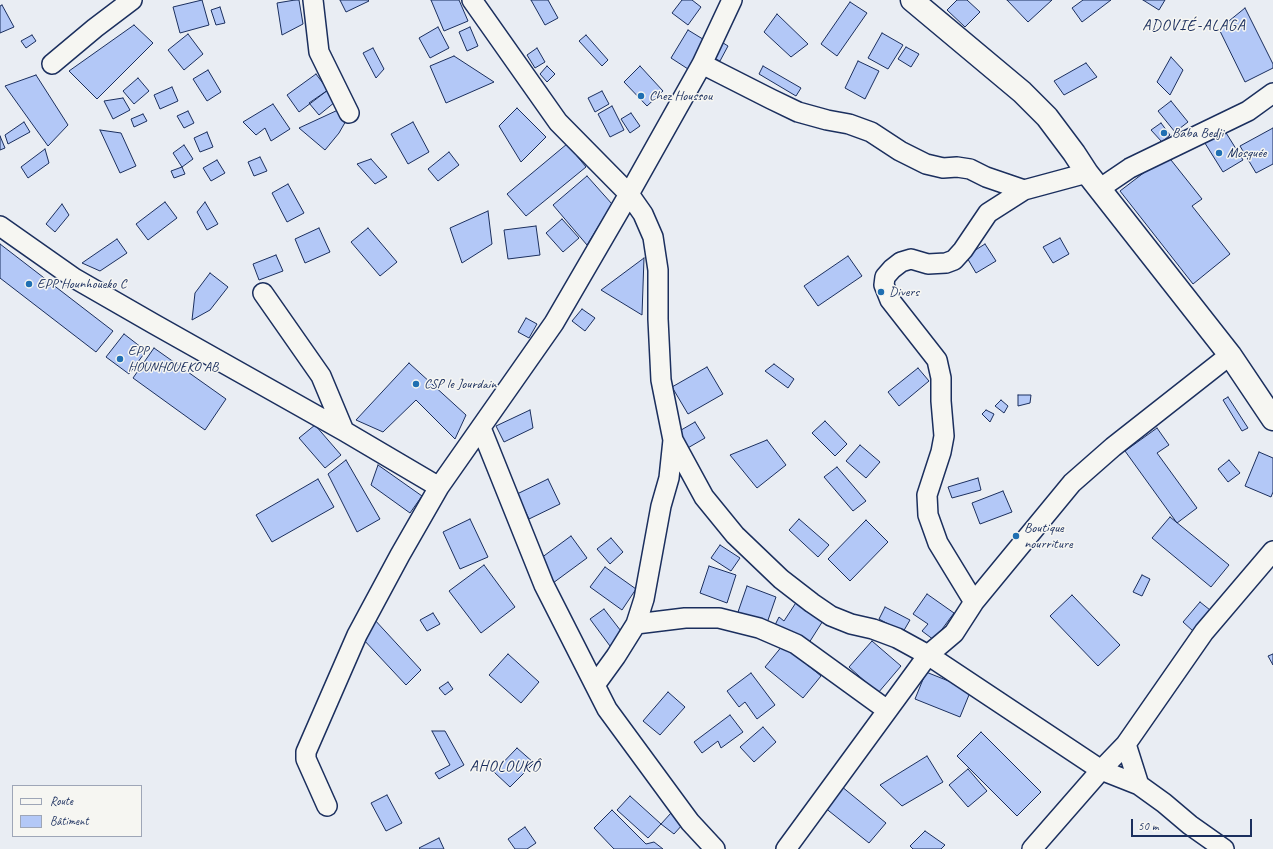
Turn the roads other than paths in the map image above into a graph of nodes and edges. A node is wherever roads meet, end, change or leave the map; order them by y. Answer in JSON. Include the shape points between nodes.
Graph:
{"nodes":[{"id":1,"x":132,"y":0,"type":"edge"},
{"id":2,"x":313,"y":0,"type":"edge"},
{"id":3,"x":472,"y":0,"type":"edge"},
{"id":4,"x":732,"y":0,"type":"edge"},
{"id":5,"x":912,"y":0,"type":"edge"},
{"id":6,"x":52,"y":64,"type":"dead end"},
{"id":7,"x":702,"y":64,"type":"junction"},
{"id":8,"x":1273,"y":93,"type":"edge"},
{"id":9,"x":349,"y":113,"type":"dead end"},
{"id":10,"x":1093,"y":181,"type":"junction"},
{"id":11,"x":1024,"y":190,"type":"junction"},
{"id":12,"x":629,"y":194,"type":"junction"},
{"id":13,"x":0,"y":226,"type":"edge"},
{"id":14,"x":263,"y":293,"type":"dead end"},
{"id":15,"x":1230,"y":355,"type":"junction"},
{"id":16,"x":1273,"y":419,"type":"edge"},
{"id":17,"x":481,"y":428,"type":"junction"},
{"id":18,"x":344,"y":431,"type":"junction"},
{"id":19,"x":673,"y":440,"type":"junction"},
{"id":20,"x":440,"y":487,"type":"junction"},
{"id":21,"x":1273,"y":551,"type":"edge"},
{"id":22,"x":974,"y":602,"type":"junction"},
{"id":23,"x":636,"y":624,"type":"junction"},
{"id":24,"x":928,"y":655,"type":"junction"},
{"id":25,"x":595,"y":685,"type":"junction"},
{"id":26,"x":887,"y":710,"type":"junction"},
{"id":27,"x":1126,"y":744,"type":"junction"},
{"id":28,"x":1101,"y":770,"type":"junction"},
{"id":29,"x":1139,"y":785,"type":"junction"},
{"id":30,"x":327,"y":806,"type":"dead end"},
{"id":31,"x":715,"y":849,"type":"edge"},
{"id":32,"x":786,"y":849,"type":"edge"},
{"id":33,"x":1032,"y":849,"type":"edge"},
{"id":34,"x":1224,"y":849,"type":"edge"}],
"edges":[{"from":1,"to":6,"type":"street"},
{"from":2,"to":9,"type":"street","via":[[319,52]]},
{"from":3,"to":12,"type":"street","via":[[558,122]]},
{"from":4,"to":7,"type":"street"},
{"from":5,"to":10,"type":"main road","via":[[1022,92],[1047,117]]},
{"from":7,"to":11,"type":"street","via":[[798,112],[871,132],[926,164],[970,169]]},
{"from":7,"to":12,"type":"street"},
{"from":8,"to":10,"type":"street","via":[[1248,111],[1130,168]]},
{"from":10,"to":11,"type":"street"},
{"from":10,"to":15,"type":"main road"},
{"from":11,"to":22,"type":"street","via":[[988,213],[954,260],[928,264],[906,260],[885,277],[884,286],[890,300],[937,360],[941,378],[944,436],[927,495],[928,515],[938,543]]},
{"from":12,"to":17,"type":"street","via":[[554,322]]},
{"from":12,"to":19,"type":"street","via":[[643,214],[653,237],[658,270],[661,380]]},
{"from":13,"to":18,"type":"street","via":[[74,278]]},
{"from":14,"to":18,"type":"street","via":[[321,376]]},
{"from":15,"to":16,"type":"main road"},
{"from":15,"to":22,"type":"street","via":[[1113,447],[1072,484]]},
{"from":17,"to":20,"type":"street"},
{"from":17,"to":25,"type":"street","via":[[544,585]]},
{"from":18,"to":20,"type":"street"},
{"from":19,"to":23,"type":"street","via":[[669,478],[661,506],[644,599]]},
{"from":19,"to":24,"type":"street","via":[[704,497],[735,535],[781,579],[831,616],[897,638]]},
{"from":20,"to":30,"type":"street","via":[[357,635],[306,752],[306,759]]},
{"from":21,"to":27,"type":"street","via":[[1204,632]]},
{"from":22,"to":24,"type":"street","via":[[954,633]]},
{"from":23,"to":25,"type":"street"},
{"from":23,"to":26,"type":"street","via":[[685,618],[719,618],[759,628],[796,644]]},
{"from":24,"to":26,"type":"street"},
{"from":24,"to":28,"type":"street"},
{"from":25,"to":31,"type":"street","via":[[607,709],[690,822]]},
{"from":26,"to":32,"type":"street"},
{"from":27,"to":28,"type":"street"},
{"from":27,"to":29,"type":"street"},
{"from":28,"to":29,"type":"street"},
{"from":28,"to":33,"type":"street"},
{"from":29,"to":34,"type":"street"}]}
